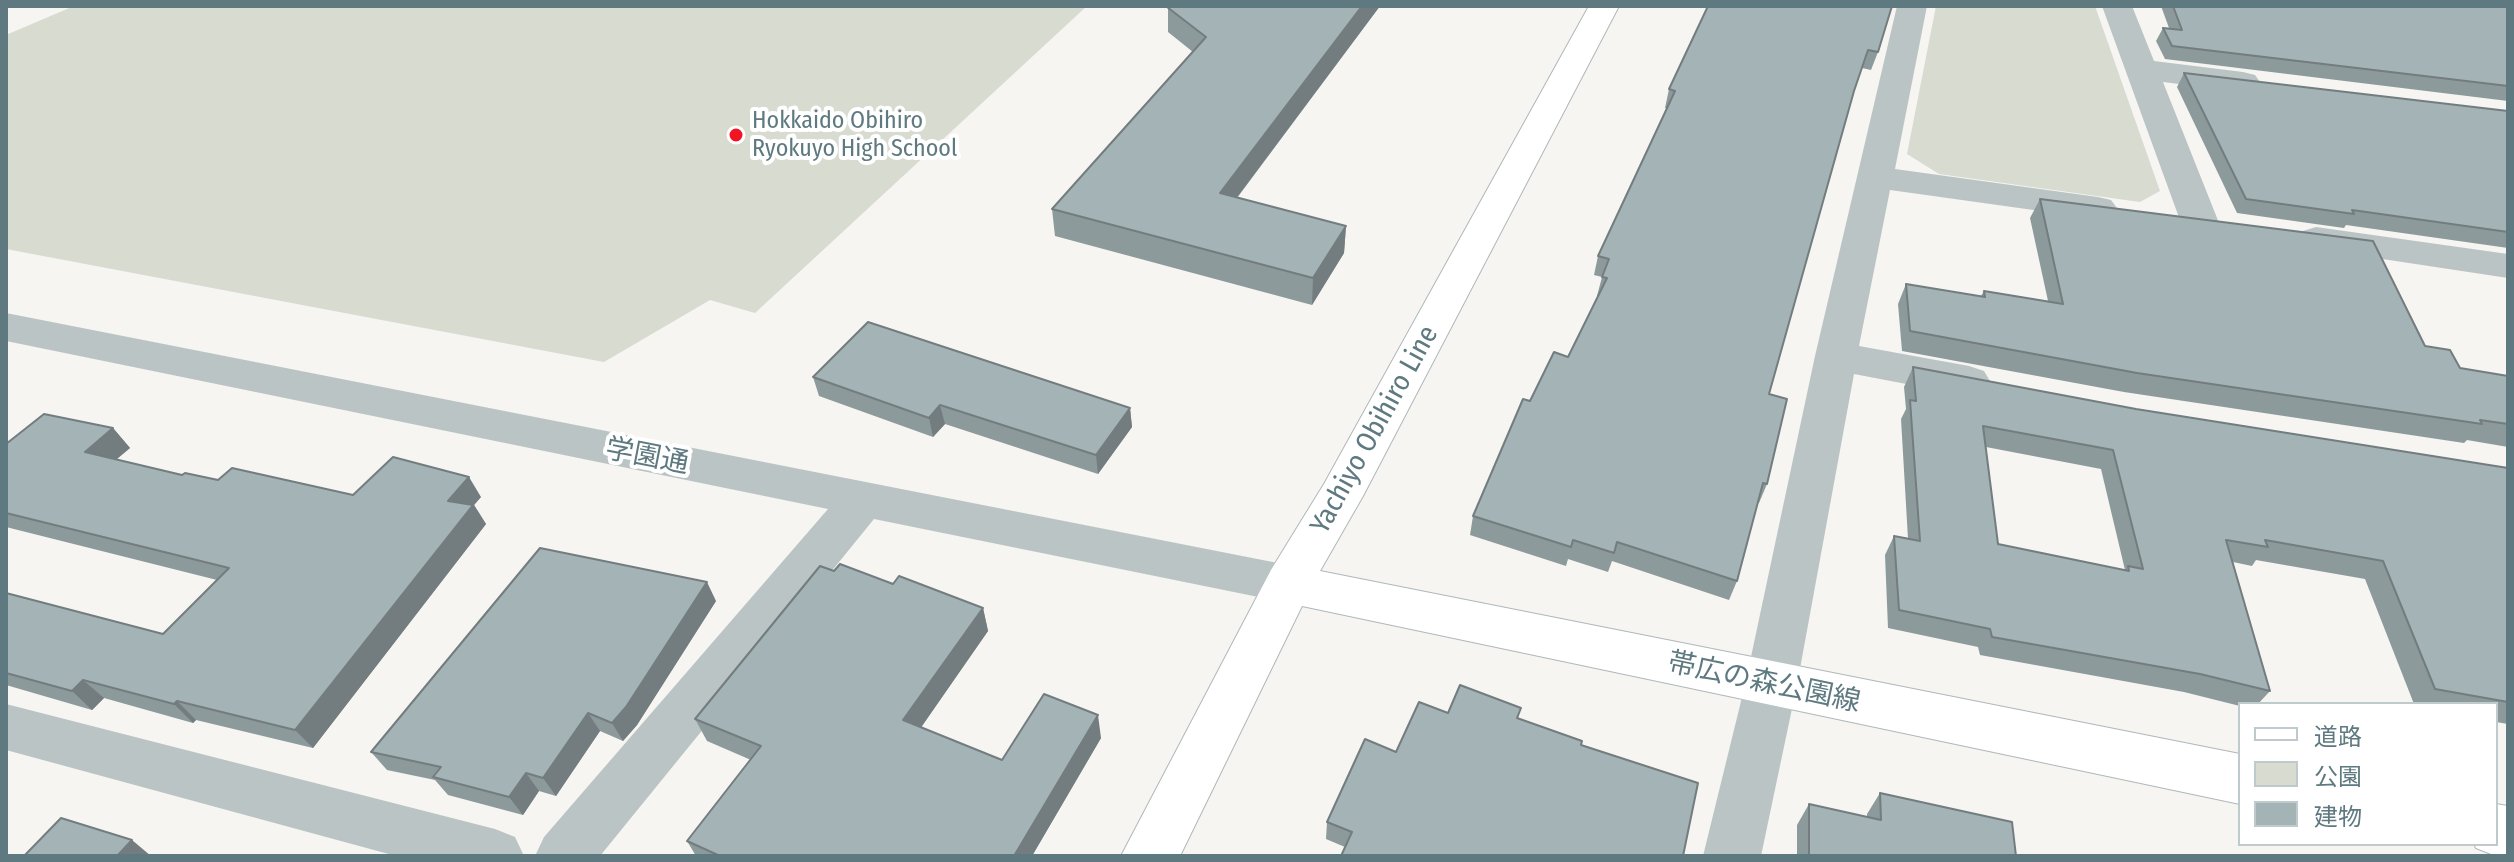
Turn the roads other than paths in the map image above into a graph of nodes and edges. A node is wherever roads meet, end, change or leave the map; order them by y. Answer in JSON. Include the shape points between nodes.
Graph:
{"nodes":[{"id":1,"x":1604,"y":6,"type":"edge"},
{"id":2,"x":1912,"y":6,"type":"edge"},
{"id":3,"x":2117,"y":6,"type":"edge"},
{"id":4,"x":2144,"y":70,"type":"junction"},
{"id":5,"x":2270,"y":85,"type":"edge"},
{"id":6,"x":1875,"y":177,"type":"junction"},
{"id":7,"x":2277,"y":233,"type":"edge"},
{"id":8,"x":2508,"y":266,"type":"edge"},
{"id":9,"x":6,"y":327,"type":"edge"},
{"id":10,"x":1836,"y":356,"type":"junction"},
{"id":11,"x":2003,"y":387,"type":"edge"},
{"id":12,"x":863,"y":500,"type":"junction"},
{"id":13,"x":1288,"y":584,"type":"junction"},
{"id":14,"x":1771,"y":685,"type":"junction"},
{"id":15,"x":6,"y":727,"type":"edge"},
{"id":16,"x":2238,"y":779,"type":"edge"},
{"id":17,"x":495,"y":856,"type":"edge"},
{"id":18,"x":564,"y":856,"type":"edge"},
{"id":19,"x":1150,"y":856,"type":"edge"},
{"id":20,"x":1732,"y":856,"type":"edge"}],
"edges":[{"from":1,"to":13,"type":"main road","name":"Yachiyo Obihiro Line"},
{"from":2,"to":6,"type":"street"},
{"from":3,"to":4,"type":"street"},
{"from":4,"to":5,"type":"street"},
{"from":4,"to":6,"type":"street","via":[[2216,225]]},
{"from":6,"to":10,"type":"street"},
{"from":7,"to":8,"type":"street"},
{"from":9,"to":12,"type":"street","name":"学園通"},
{"from":10,"to":11,"type":"street"},
{"from":10,"to":14,"type":"street"},
{"from":12,"to":13,"type":"street","name":"学園通"},
{"from":12,"to":18,"type":"street"},
{"from":13,"to":14,"type":"main road","name":"帯広の森公園線"},
{"from":13,"to":19,"type":"main road","name":"Yachiyo Obihiro Line"},
{"from":14,"to":16,"type":"main road","name":"帯広の森公園線"},
{"from":14,"to":20,"type":"street"},
{"from":15,"to":17,"type":"street"}]}
